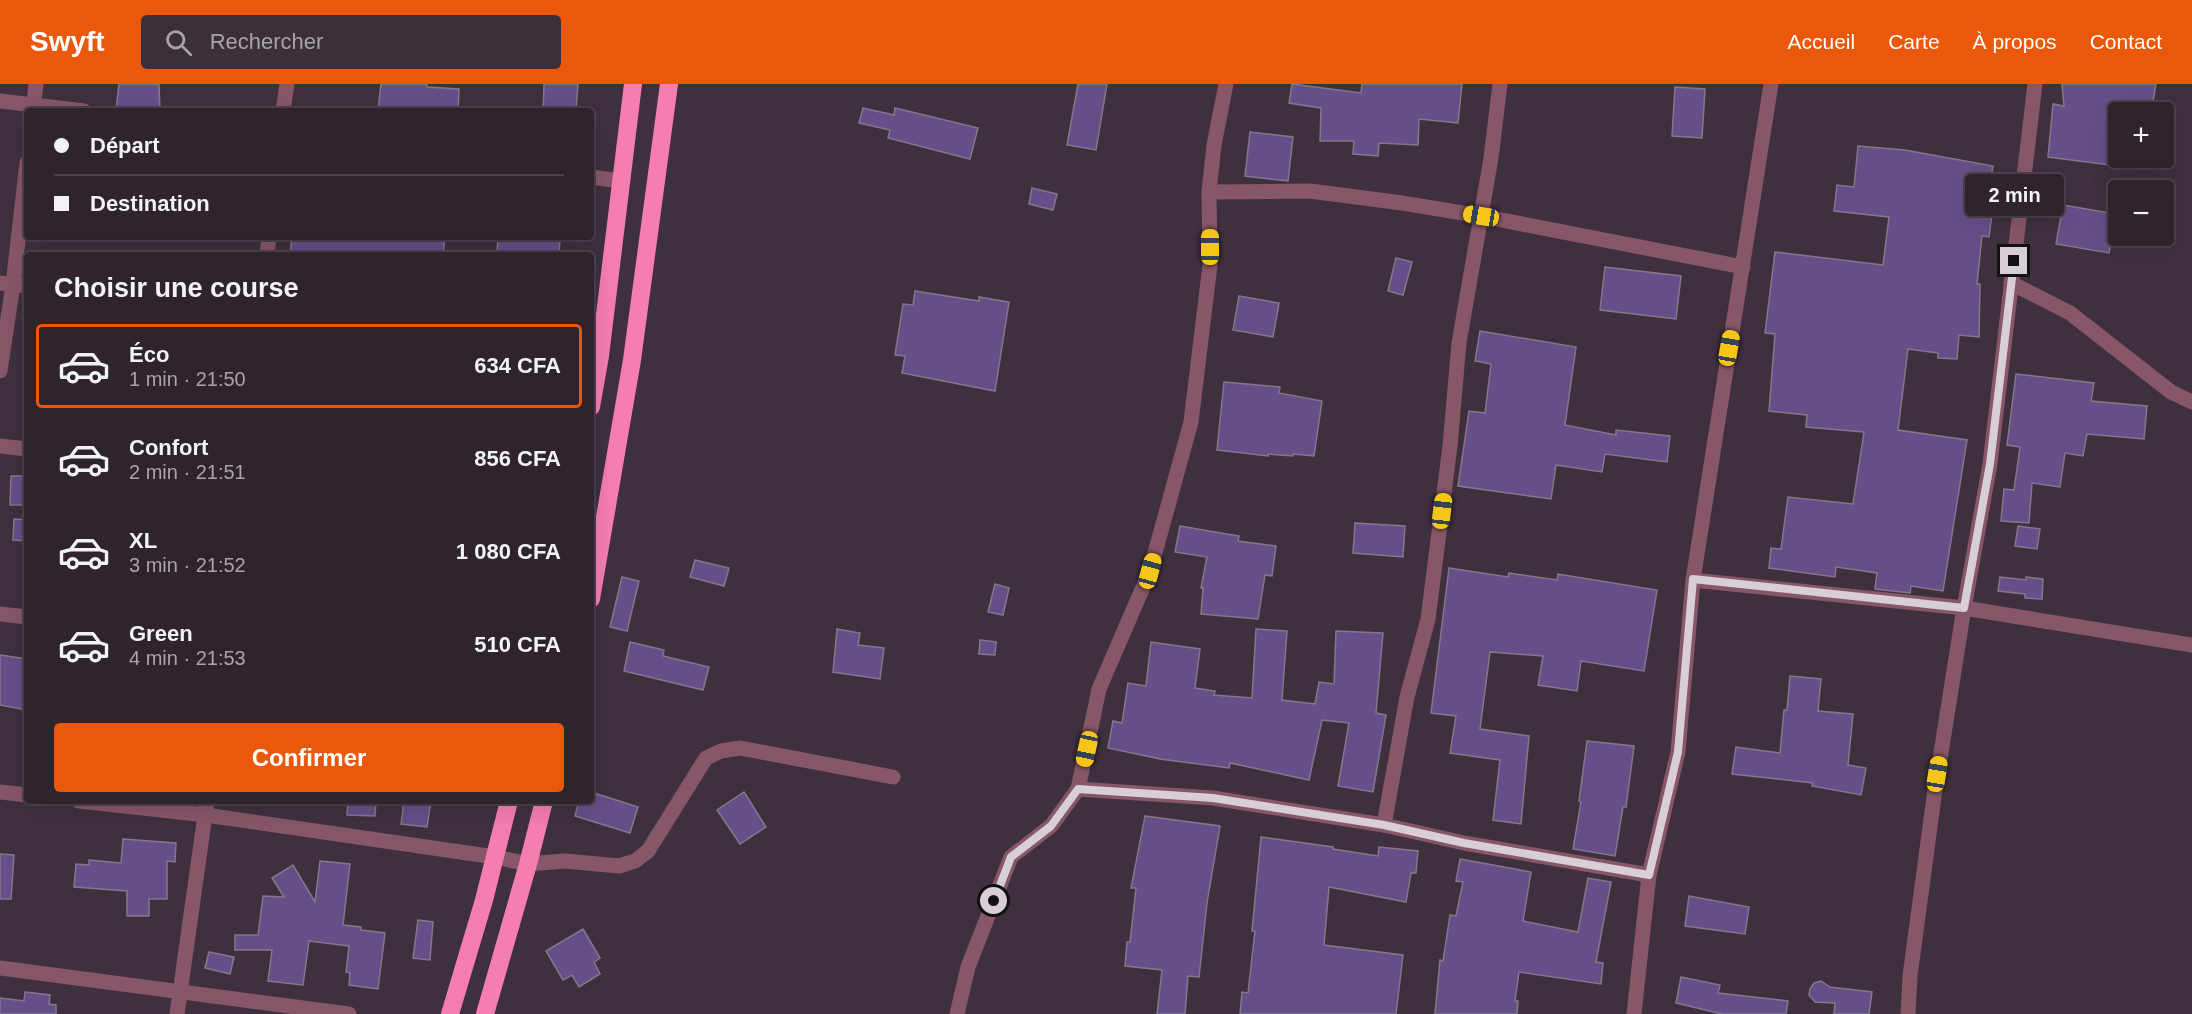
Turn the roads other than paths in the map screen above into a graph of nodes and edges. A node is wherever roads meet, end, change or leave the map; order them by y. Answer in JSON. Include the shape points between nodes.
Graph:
{"nodes":[{"id":1,"x":36,"y":84,"type":"edge"},
{"id":2,"x":287,"y":84,"type":"edge"},
{"id":3,"x":633,"y":84,"type":"edge"},
{"id":4,"x":669,"y":84,"type":"edge"},
{"id":5,"x":1226,"y":84,"type":"edge"},
{"id":6,"x":1500,"y":84,"type":"edge"},
{"id":7,"x":1771,"y":84,"type":"edge"},
{"id":8,"x":2035,"y":84,"type":"edge"},
{"id":9,"x":0,"y":100,"type":"edge"},
{"id":10,"x":33,"y":108,"type":"edge"},
{"id":11,"x":284,"y":108,"type":"edge"},
{"id":12,"x":594,"y":177,"type":"edge"},
{"id":13,"x":621,"y":181,"type":"junction"},
{"id":14,"x":24,"y":188,"type":"edge"},
{"id":15,"x":1209,"y":192,"type":"junction"},
{"id":16,"x":1481,"y":216,"type":"junction"},
{"id":17,"x":1743,"y":267,"type":"junction"},
{"id":18,"x":2012,"y":283,"type":"junction"},
{"id":19,"x":13,"y":285,"type":"edge"},
{"id":20,"x":608,"y":295,"type":"junction"},
{"id":21,"x":640,"y":299,"type":"junction"},
{"id":22,"x":596,"y":356,"type":"edge"},
{"id":23,"x":0,"y":371,"type":"edge"},
{"id":24,"x":594,"y":376,"type":"edge"},
{"id":25,"x":2192,"y":402,"type":"edge"},
{"id":26,"x":0,"y":446,"type":"edge"},
{"id":27,"x":24,"y":448,"type":"edge"},
{"id":28,"x":1693,"y":579,"type":"junction"},
{"id":29,"x":594,"y":581,"type":"edge"},
{"id":30,"x":1964,"y":608,"type":"junction"},
{"id":31,"x":0,"y":614,"type":"edge"},
{"id":32,"x":24,"y":617,"type":"edge"},
{"id":33,"x":2192,"y":645,"type":"edge"},
{"id":34,"x":893,"y":777,"type":"dead end"},
{"id":35,"x":1078,"y":789,"type":"junction"},
{"id":36,"x":0,"y":792,"type":"edge"},
{"id":37,"x":24,"y":795,"type":"edge"},
{"id":38,"x":134,"y":804,"type":"edge"},
{"id":39,"x":508,"y":804,"type":"edge"},
{"id":40,"x":543,"y":804,"type":"edge"},
{"id":41,"x":207,"y":808,"type":"edge"},
{"id":42,"x":1384,"y":825,"type":"junction"},
{"id":43,"x":495,"y":858,"type":"junction"},
{"id":44,"x":528,"y":864,"type":"junction"},
{"id":45,"x":1649,"y":875,"type":"junction"},
{"id":46,"x":0,"y":968,"type":"edge"},
{"id":47,"x":182,"y":991,"type":"junction"},
{"id":48,"x":177,"y":1014,"type":"edge"},
{"id":49,"x":349,"y":1014,"type":"edge"},
{"id":50,"x":450,"y":1014,"type":"edge"},
{"id":51,"x":485,"y":1014,"type":"edge"},
{"id":52,"x":957,"y":1014,"type":"edge"},
{"id":53,"x":1634,"y":1014,"type":"edge"},
{"id":54,"x":1908,"y":1014,"type":"edge"}],
"edges":[{"from":1,"to":10,"type":"street"},
{"from":2,"to":11,"type":"street"},
{"from":3,"to":13,"type":"highway"},
{"from":4,"to":21,"type":"highway"},
{"from":5,"to":15,"type":"street"},
{"from":6,"to":16,"type":"street"},
{"from":7,"to":17,"type":"street"},
{"from":8,"to":18,"type":"street"},
{"from":9,"to":10,"type":"street"},
{"from":12,"to":13,"type":"street"},
{"from":13,"to":20,"type":"highway"},
{"from":14,"to":19,"type":"street"},
{"from":15,"to":16,"type":"street","via":[[1310,191]]},
{"from":15,"to":35,"type":"street","via":[[1210,265],[1191,422],[1150,571],[1099,689]]},
{"from":16,"to":17,"type":"street"},
{"from":16,"to":42,"type":"street","via":[[1459,343],[1428,619],[1407,697]]},
{"from":17,"to":28,"type":"street"},
{"from":18,"to":25,"type":"street","via":[[2070,313],[2171,392]]},
{"from":18,"to":30,"type":"street","via":[[1990,464]]},
{"from":19,"to":23,"type":"street"},
{"from":20,"to":21,"type":"highway"},
{"from":20,"to":22,"type":"highway"},
{"from":21,"to":29,"type":"highway"},
{"from":22,"to":24,"type":"highway"},
{"from":26,"to":27,"type":"street"},
{"from":28,"to":30,"type":"street"},
{"from":28,"to":45,"type":"street","via":[[1678,752]]},
{"from":30,"to":33,"type":"street"},
{"from":30,"to":54,"type":"street","via":[[1934,797]]},
{"from":31,"to":32,"type":"street"},
{"from":34,"to":44,"type":"street","via":[[740,748],[721,751],[706,758],[648,850],[635,861],[619,866],[565,861]]},
{"from":35,"to":42,"type":"street","via":[[1213,798]]},
{"from":35,"to":52,"type":"street","via":[[1051,826],[1011,857],[968,967]]},
{"from":36,"to":37,"type":"street"},
{"from":38,"to":41,"type":"street"},
{"from":39,"to":43,"type":"highway"},
{"from":40,"to":44,"type":"highway"},
{"from":41,"to":43,"type":"street"},
{"from":41,"to":47,"type":"street"},
{"from":42,"to":45,"type":"street"},
{"from":43,"to":44,"type":"street"},
{"from":43,"to":50,"type":"highway"},
{"from":44,"to":51,"type":"highway"},
{"from":45,"to":53,"type":"street"},
{"from":46,"to":47,"type":"street"},
{"from":47,"to":48,"type":"street"},
{"from":47,"to":49,"type":"street"}]}
